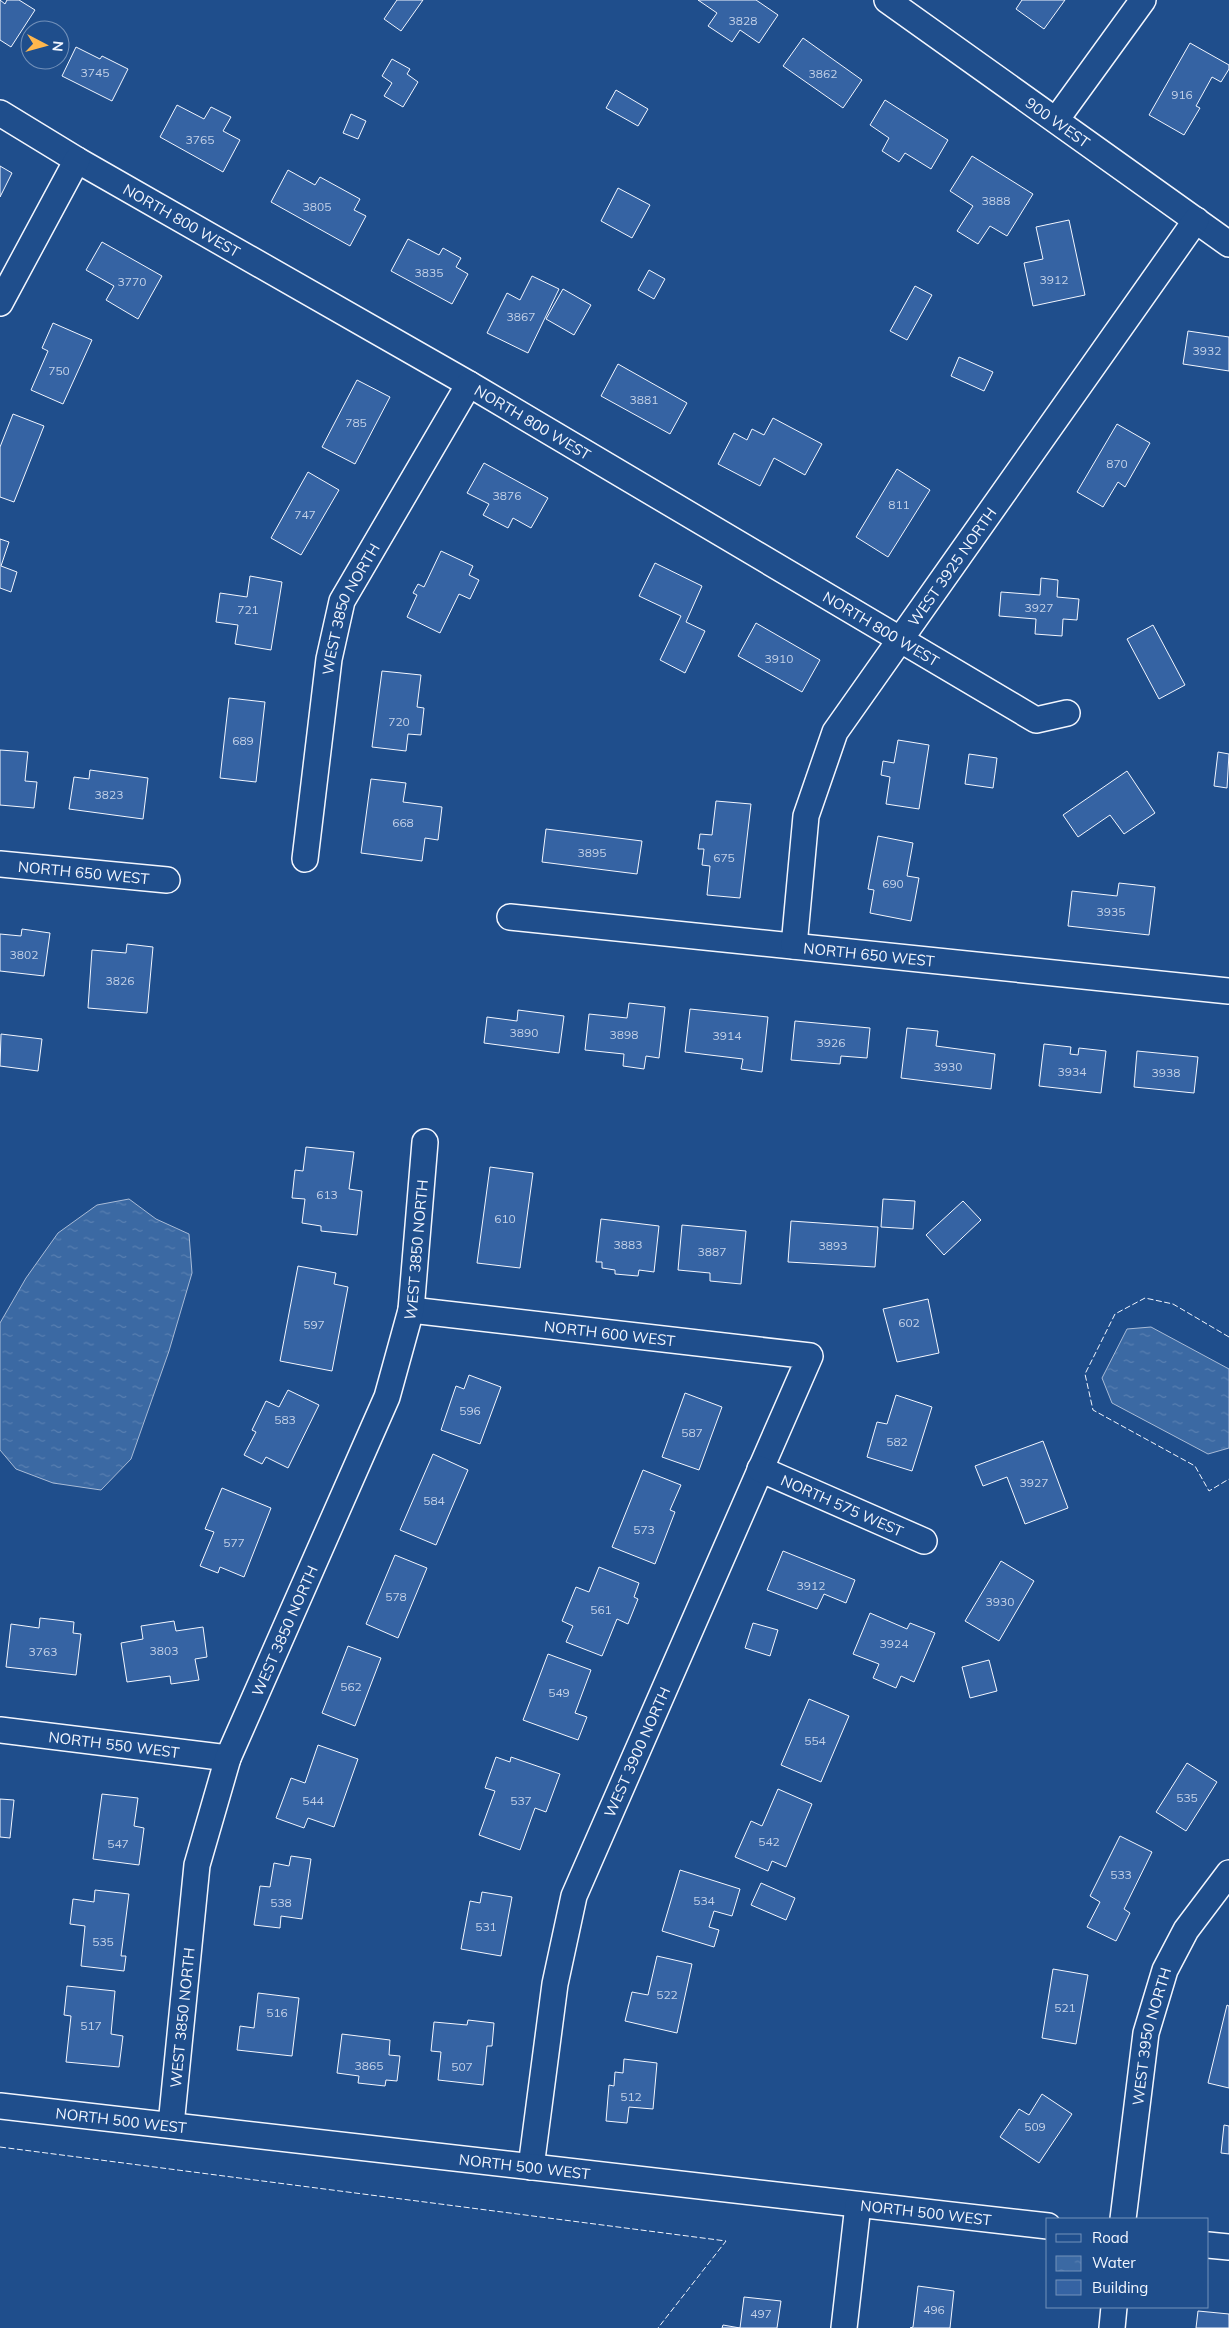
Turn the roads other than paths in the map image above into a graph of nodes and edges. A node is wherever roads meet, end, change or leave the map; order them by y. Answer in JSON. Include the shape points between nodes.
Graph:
{"nodes":[{"id":1,"x":887,"y":0,"type":"edge"},
{"id":2,"x":1143,"y":0,"type":"edge"},
{"id":3,"x":0,"y":113,"type":"edge"},
{"id":4,"x":1056,"y":120,"type":"junction"},
{"id":5,"x":78,"y":160,"type":"junction"},
{"id":6,"x":1196,"y":220,"type":"junction"},
{"id":7,"x":1229,"y":244,"type":"edge"},
{"id":8,"x":0,"y":303,"type":"edge"},
{"id":9,"x":468,"y":384,"type":"junction"},
{"id":10,"x":898,"y":640,"type":"junction"},
{"id":11,"x":1067,"y":713,"type":"dead end"},
{"id":12,"x":305,"y":858,"type":"dead end"},
{"id":13,"x":0,"y":864,"type":"edge"},
{"id":14,"x":167,"y":880,"type":"dead end"},
{"id":15,"x":510,"y":917,"type":"dead end"},
{"id":16,"x":794,"y":946,"type":"junction"},
{"id":17,"x":1229,"y":991,"type":"edge"},
{"id":18,"x":425,"y":1142,"type":"dead end"},
{"id":19,"x":411,"y":1310,"type":"junction"},
{"id":20,"x":810,"y":1356,"type":"joint"},
{"id":21,"x":760,"y":1469,"type":"junction"},
{"id":22,"x":924,"y":1541,"type":"dead end"},
{"id":23,"x":0,"y":1730,"type":"edge"},
{"id":24,"x":228,"y":1758,"type":"junction"},
{"id":25,"x":1229,"y":1873,"type":"edge"},
{"id":26,"x":0,"y":2106,"type":"edge"},
{"id":27,"x":171,"y":2125,"type":"junction"},
{"id":28,"x":531,"y":2167,"type":"junction"},
{"id":29,"x":858,"y":2205,"type":"junction"},
{"id":30,"x":1123,"y":2218,"type":"edge"},
{"id":31,"x":1046,"y":2226,"type":"edge"},
{"id":32,"x":1209,"y":2245,"type":"edge"},
{"id":33,"x":1229,"y":2247,"type":"edge"},
{"id":34,"x":1114,"y":2308,"type":"edge"},
{"id":35,"x":844,"y":2328,"type":"edge"},
{"id":36,"x":1112,"y":2328,"type":"edge"}],
"edges":[{"from":1,"to":4,"type":"street","name":"900 WEST"},
{"from":2,"to":4,"type":"street"},
{"from":3,"to":5,"type":"street","name":"NORTH 800 WEST"},
{"from":4,"to":6,"type":"street","name":"900 WEST"},
{"from":5,"to":8,"type":"street"},
{"from":5,"to":9,"type":"street","name":"NORTH 800 WEST"},
{"from":6,"to":7,"type":"street","name":"900 WEST"},
{"from":6,"to":10,"type":"street","name":"WEST 3925 NORTH"},
{"from":9,"to":10,"type":"street","name":"NORTH 800 WEST"},
{"from":9,"to":12,"type":"street","name":"WEST 3850 NORTH","via":[[342,601],[329,659]]},
{"from":10,"to":11,"type":"street","name":"NORTH 800 WEST","via":[[1036,720]]},
{"from":10,"to":16,"type":"street","name":"WEST 3925 NORTH","via":[[835,732],[812,797],[806,816]]},
{"from":13,"to":14,"type":"street","name":"NORTH 650 WEST"},
{"from":15,"to":16,"type":"street","name":"NORTH 650 WEST"},
{"from":16,"to":17,"type":"street","name":"NORTH 650 WEST"},
{"from":18,"to":19,"type":"street","name":"WEST 3850 NORTH"},
{"from":19,"to":20,"type":"street","name":"NORTH 600 WEST"},
{"from":19,"to":24,"type":"street","name":"WEST 3850 NORTH","via":[[387,1397]]},
{"from":20,"to":21,"type":"street","name":"WEST 3900 NORTH"},
{"from":21,"to":22,"type":"street","name":"NORTH 575 WEST"},
{"from":21,"to":28,"type":"street","name":"WEST 3900 NORTH","via":[[574,1896],[555,1984]]},
{"from":23,"to":24,"type":"street","name":"NORTH 550 WEST"},
{"from":24,"to":27,"type":"street","name":"WEST 3850 NORTH","via":[[198,1865]]},
{"from":25,"to":30,"type":"street","name":"WEST 3950 NORTH","via":[[1186,1930],[1165,1970],[1146,2033]]},
{"from":26,"to":27,"type":"street","name":"NORTH 500 WEST"},
{"from":27,"to":28,"type":"street","name":"NORTH 500 WEST"},
{"from":28,"to":29,"type":"street","name":"NORTH 500 WEST"},
{"from":29,"to":31,"type":"street","name":"NORTH 500 WEST"},
{"from":29,"to":35,"type":"street"},
{"from":32,"to":33,"type":"street"},
{"from":34,"to":36,"type":"street"}]}
